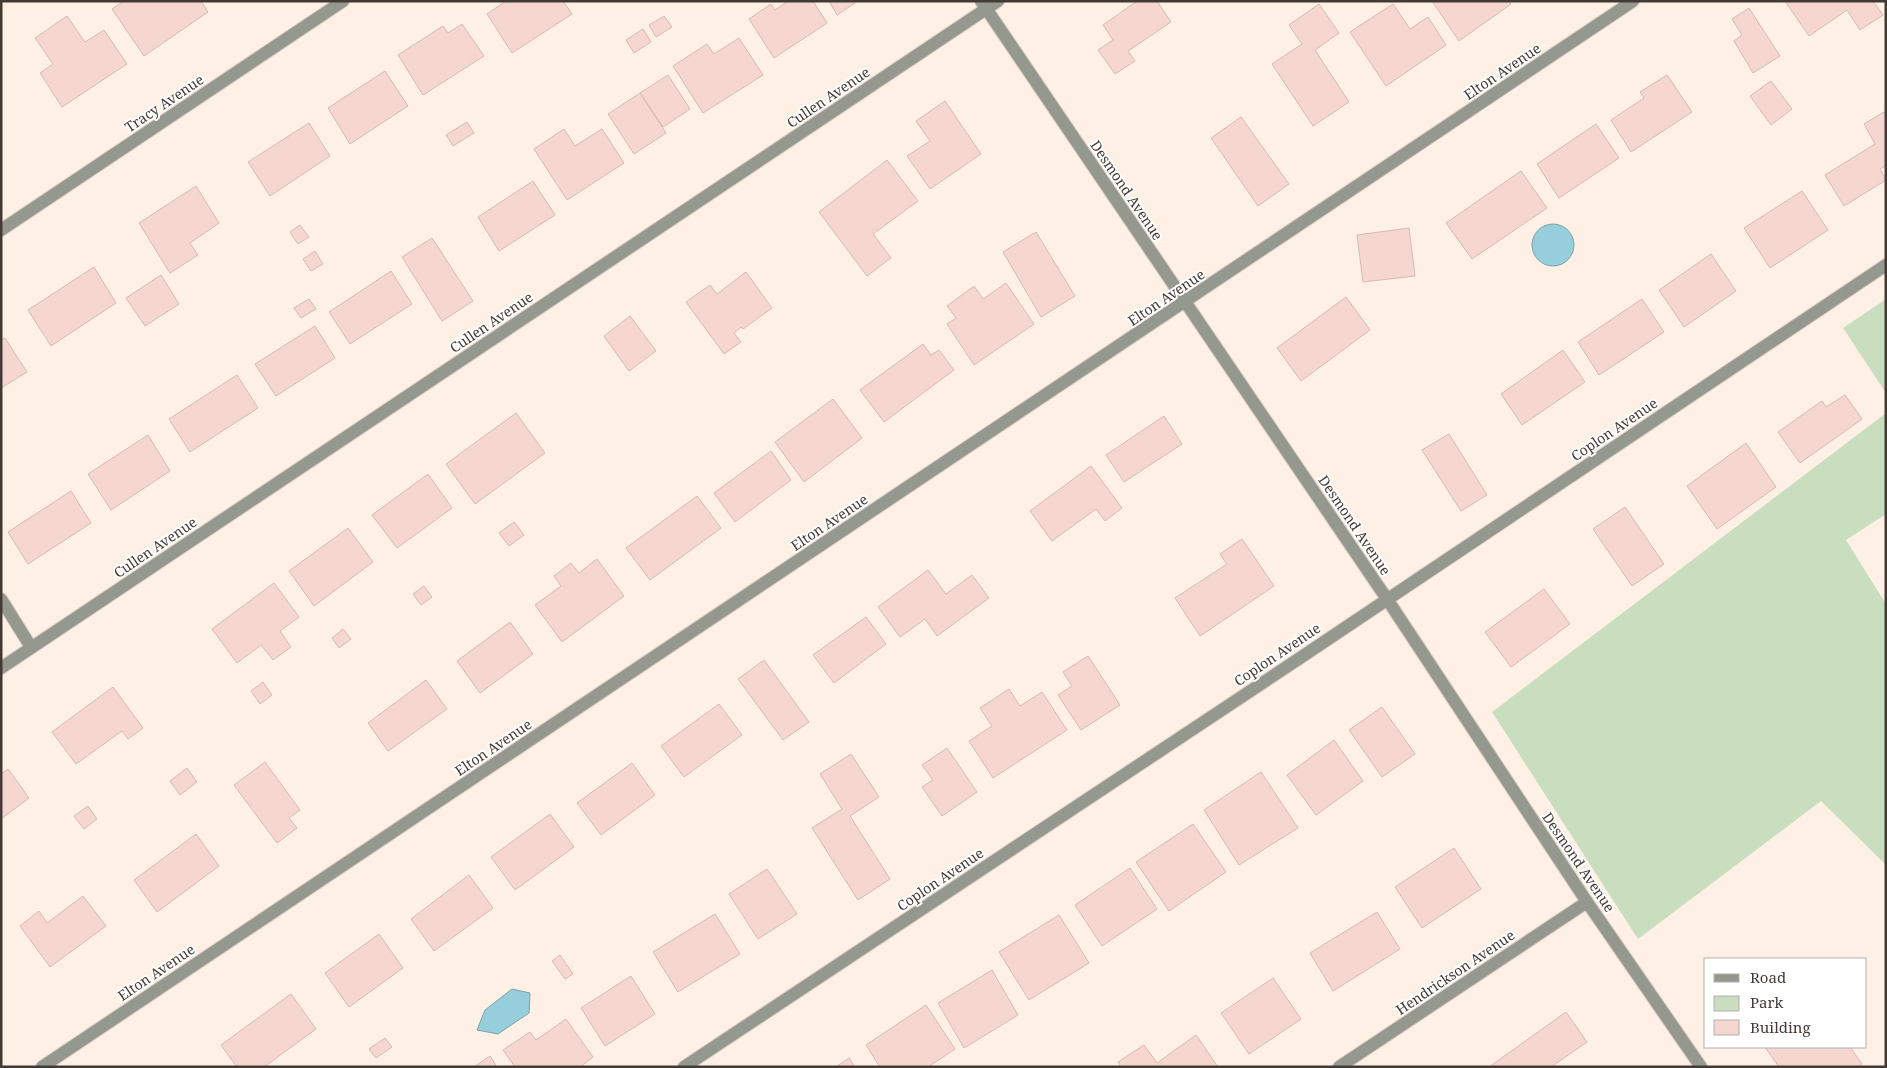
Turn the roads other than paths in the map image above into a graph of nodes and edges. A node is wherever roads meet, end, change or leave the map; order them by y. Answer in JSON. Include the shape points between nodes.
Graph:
{"nodes":[{"id":1,"x":343,"y":1,"type":"edge"},
{"id":2,"x":998,"y":1,"type":"edge"},
{"id":3,"x":1633,"y":1,"type":"edge"},
{"id":4,"x":983,"y":5,"type":"edge"},
{"id":5,"x":1,"y":230,"type":"edge"},
{"id":6,"x":1886,"y":265,"type":"edge"},
{"id":7,"x":1184,"y":302,"type":"junction"},
{"id":8,"x":1,"y":599,"type":"edge"},
{"id":9,"x":1387,"y":599,"type":"junction"},
{"id":10,"x":31,"y":648,"type":"junction"},
{"id":11,"x":1,"y":668,"type":"edge"},
{"id":12,"x":1587,"y":902,"type":"junction"},
{"id":13,"x":42,"y":1067,"type":"edge"},
{"id":14,"x":684,"y":1067,"type":"edge"},
{"id":15,"x":1339,"y":1067,"type":"edge"},
{"id":16,"x":1702,"y":1067,"type":"edge"}],
"edges":[{"from":1,"to":5,"type":"street","name":"Tracy Avenue"},
{"from":2,"to":4,"type":"street","name":"Cullen Avenue"},
{"from":3,"to":7,"type":"street","name":"Elton Avenue"},
{"from":4,"to":7,"type":"street","name":"Desmond Avenue"},
{"from":4,"to":10,"type":"street","name":"Cullen Avenue"},
{"from":6,"to":9,"type":"street","name":"Coplon Avenue"},
{"from":7,"to":9,"type":"street","name":"Desmond Avenue"},
{"from":7,"to":13,"type":"street","name":"Elton Avenue"},
{"from":8,"to":10,"type":"street"},
{"from":9,"to":12,"type":"street","name":"Desmond Avenue"},
{"from":9,"to":14,"type":"street","name":"Coplon Avenue"},
{"from":10,"to":11,"type":"street","name":"Cullen Avenue"},
{"from":12,"to":15,"type":"street","name":"Hendrickson Avenue"},
{"from":12,"to":16,"type":"street","name":"Desmond Avenue"}]}
